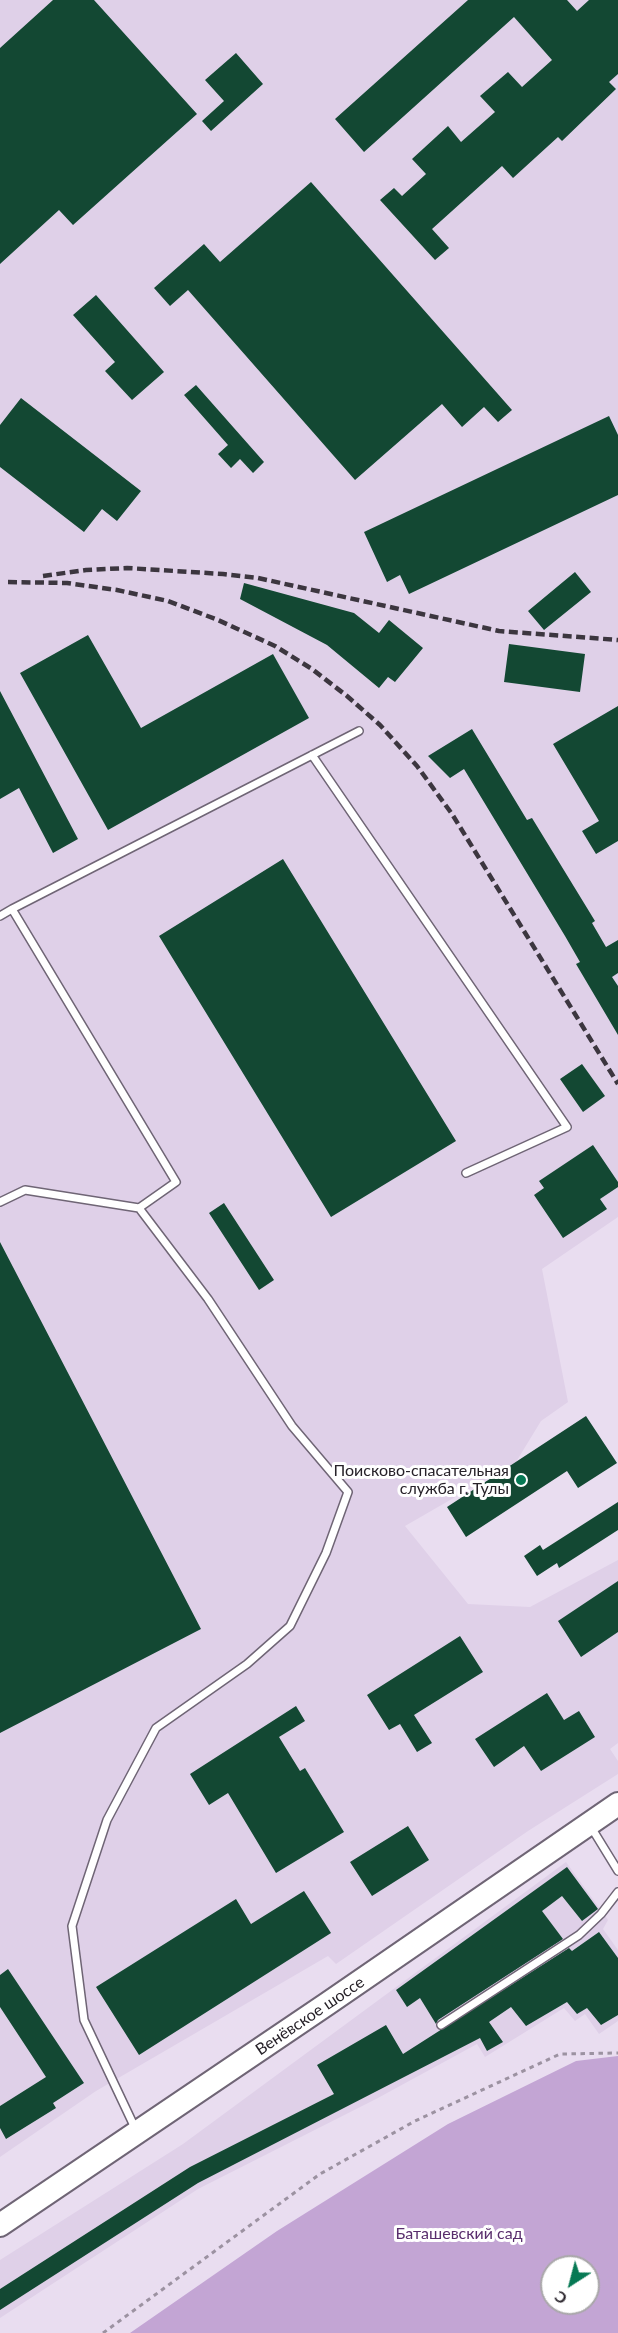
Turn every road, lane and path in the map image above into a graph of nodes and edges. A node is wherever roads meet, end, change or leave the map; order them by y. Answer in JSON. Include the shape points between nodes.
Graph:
{"nodes":[{"id":1,"x":359,"y":731,"type":"dead end"},
{"id":2,"x":312,"y":755,"type":"junction"},
{"id":3,"x":12,"y":909,"type":"junction"},
{"id":4,"x":0,"y":916,"type":"edge"},
{"id":5,"x":466,"y":1173,"type":"dead end"},
{"id":6,"x":0,"y":1202,"type":"edge"},
{"id":7,"x":139,"y":1208,"type":"junction"},
{"id":8,"x":618,"y":1804,"type":"edge"},
{"id":9,"x":590,"y":1824,"type":"junction"},
{"id":10,"x":618,"y":1871,"type":"edge"},
{"id":11,"x":618,"y":1892,"type":"edge"},
{"id":12,"x":441,"y":2025,"type":"dead end"},
{"id":13,"x":618,"y":2053,"type":"edge"},
{"id":14,"x":138,"y":2132,"type":"junction"},
{"id":15,"x":0,"y":2225,"type":"edge"},
{"id":16,"x":104,"y":2333,"type":"edge"}],
"edges":[{"from":1,"to":2,"type":"lane"},
{"from":2,"to":3,"type":"lane"},
{"from":2,"to":5,"type":"lane","via":[[567,1127]]},
{"from":3,"to":4,"type":"lane"},
{"from":3,"to":7,"type":"lane","via":[[176,1182]]},
{"from":6,"to":7,"type":"lane","via":[[25,1190]]},
{"from":7,"to":14,"type":"lane","via":[[208,1299],[292,1426],[348,1492],[326,1553],[290,1626],[247,1664],[156,1728],[107,1820],[72,1926],[84,2020]]},
{"from":8,"to":9,"type":"main road","name":"Венёвское шоссе"},
{"from":9,"to":10,"type":"lane"},
{"from":9,"to":14,"type":"main road","name":"Венёвское шоссе"},
{"from":11,"to":12,"type":"lane","via":[[579,1935]]},
{"from":13,"to":16,"type":"path","via":[[560,2054],[415,2121],[320,2174]]},
{"from":14,"to":15,"type":"main road","name":"Венёвское шоссе"}]}
